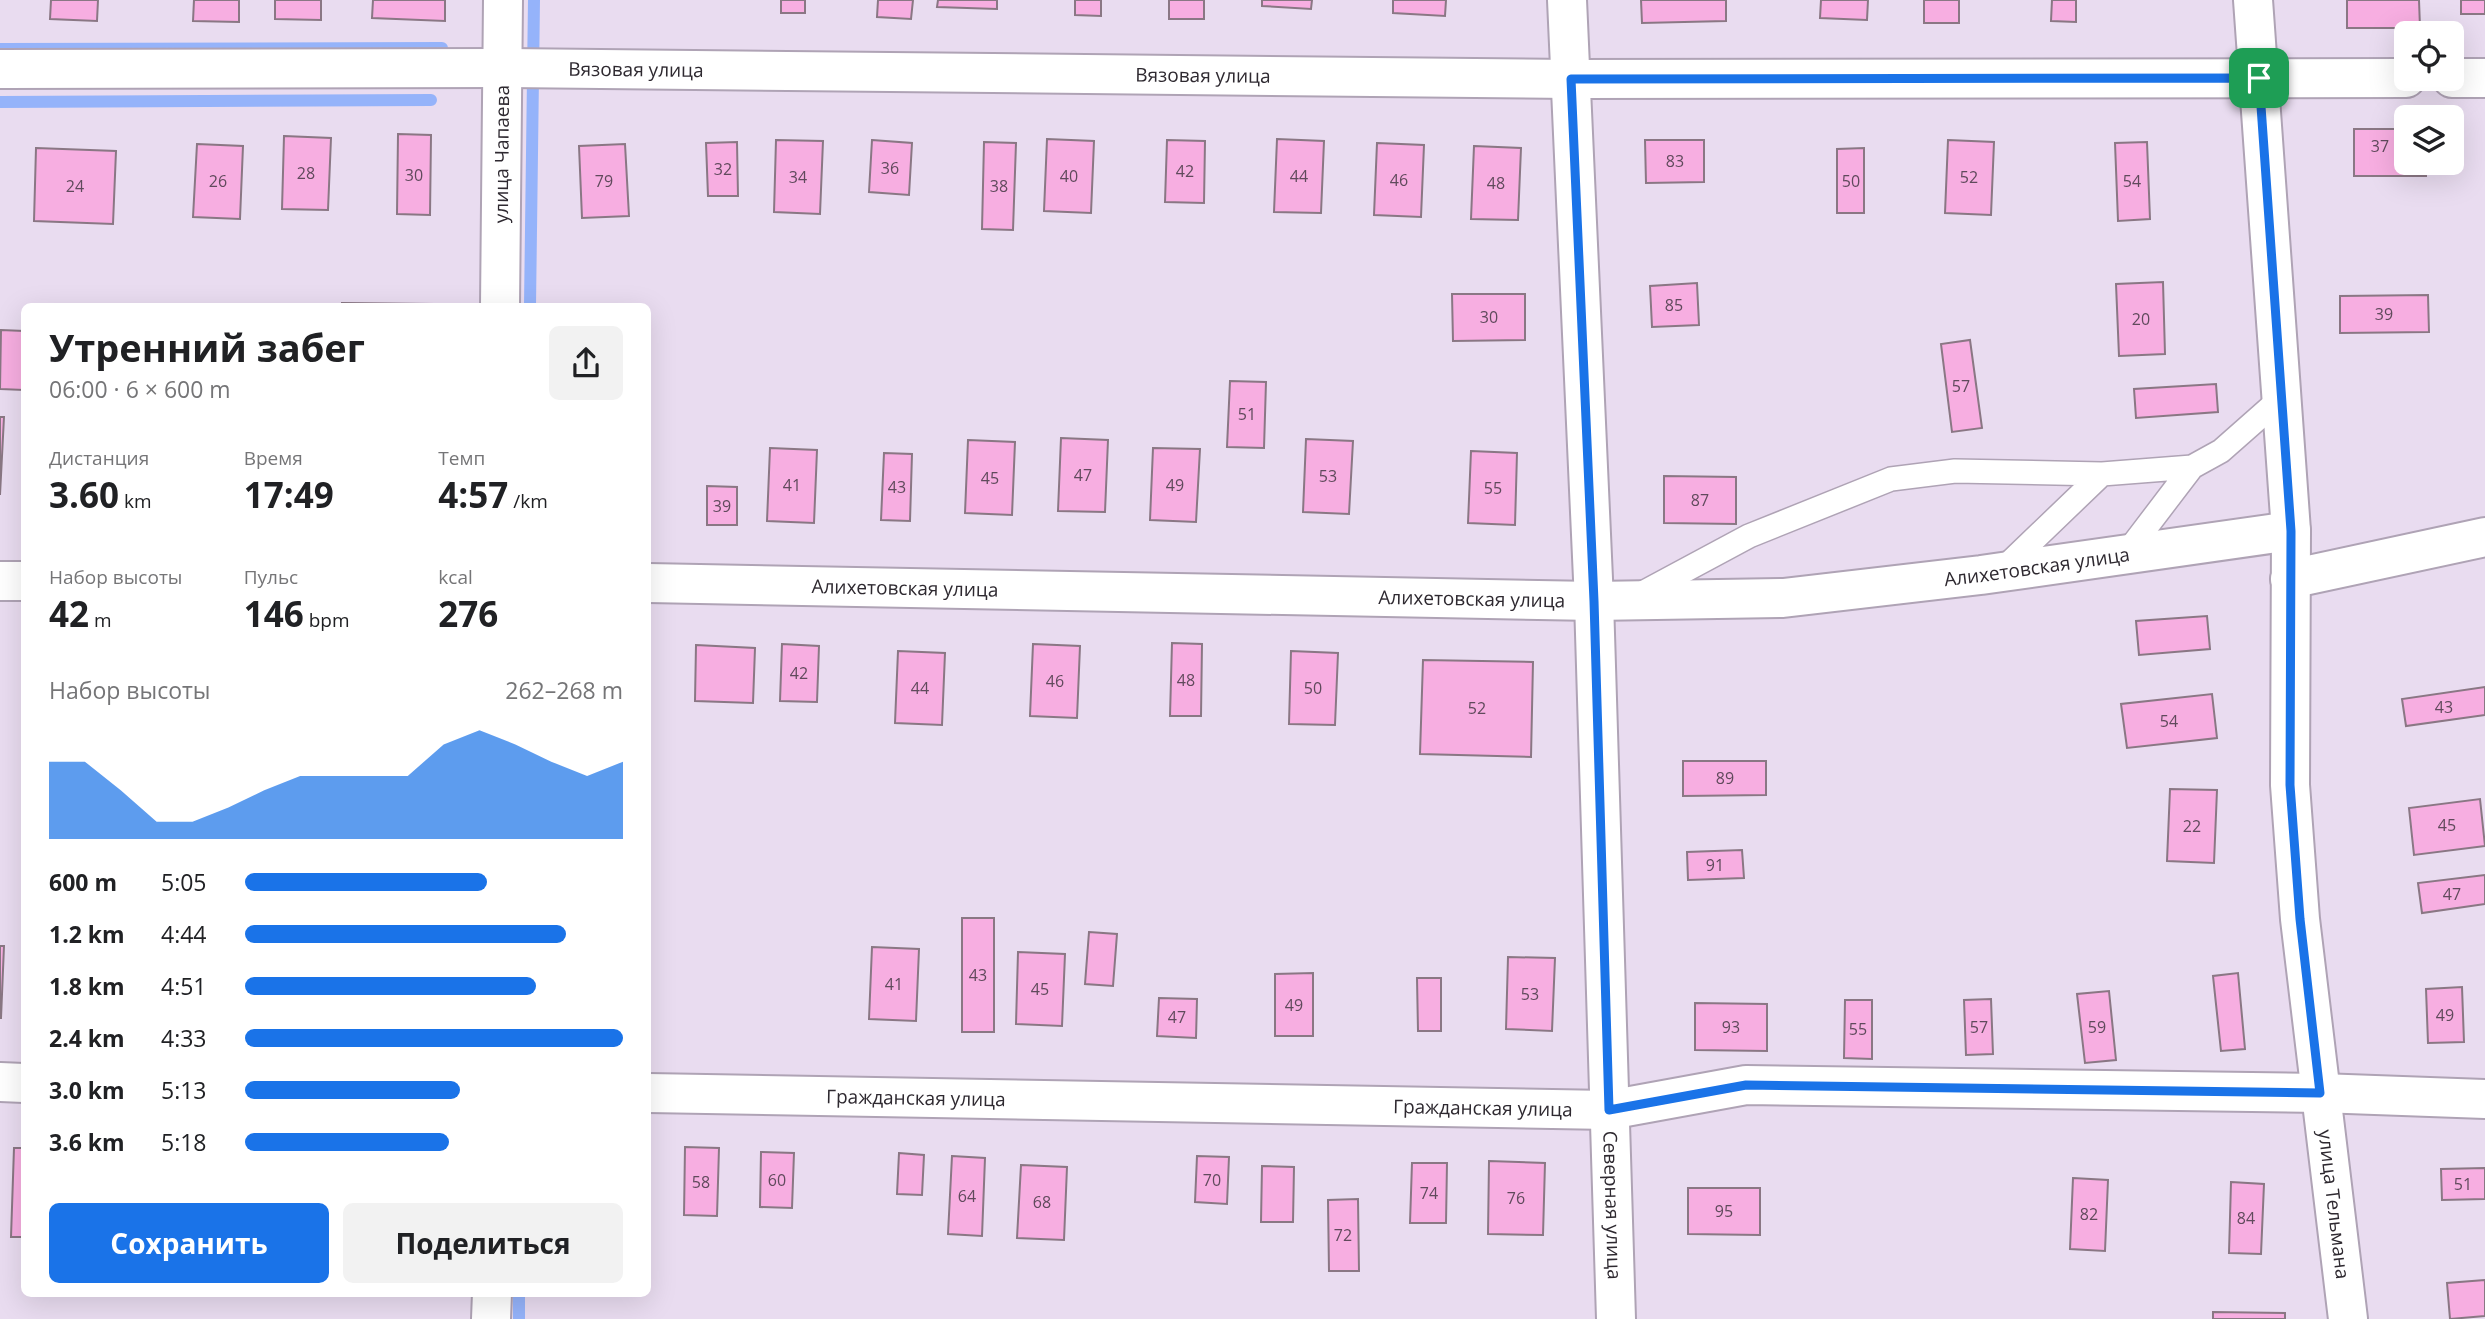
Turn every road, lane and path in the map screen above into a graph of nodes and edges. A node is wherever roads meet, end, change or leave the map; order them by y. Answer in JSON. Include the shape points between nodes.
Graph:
{"nodes":[{"id":1,"x":503,"y":0,"type":"edge"},
{"id":2,"x":1567,"y":0,"type":"edge"},
{"id":3,"x":2253,"y":0,"type":"edge"},
{"id":4,"x":503,"y":68,"type":"junction"},
{"id":5,"x":0,"y":69,"type":"edge"},
{"id":6,"x":2259,"y":78,"type":"junction"},
{"id":7,"x":2394,"y":78,"type":"edge"},
{"id":8,"x":2464,"y":78,"type":"edge"},
{"id":9,"x":2485,"y":78,"type":"edge"},
{"id":10,"x":1571,"y":79,"type":"junction"},
{"id":11,"x":500,"y":303,"type":"edge"},
{"id":12,"x":2281,"y":398,"type":"junction"},
{"id":13,"x":2192,"y":467,"type":"junction"},
{"id":14,"x":2102,"y":474,"type":"junction"},
{"id":15,"x":2291,"y":531,"type":"junction"},
{"id":16,"x":2485,"y":537,"type":"edge"},
{"id":17,"x":2125,"y":555,"type":"junction"},
{"id":18,"x":1999,"y":572,"type":"junction"},
{"id":19,"x":2290,"y":579,"type":"junction"},
{"id":20,"x":0,"y":581,"type":"edge"},
{"id":21,"x":21,"y":581,"type":"edge"},
{"id":22,"x":651,"y":583,"type":"edge"},
{"id":23,"x":1612,"y":600,"type":"junction"},
{"id":24,"x":0,"y":1082,"type":"edge"},
{"id":25,"x":21,"y":1083,"type":"edge"},
{"id":26,"x":651,"y":1093,"type":"edge"},
{"id":27,"x":2320,"y":1093,"type":"junction"},
{"id":28,"x":2485,"y":1099,"type":"edge"},
{"id":29,"x":1609,"y":1110,"type":"junction"},
{"id":30,"x":492,"y":1297,"type":"edge"},
{"id":31,"x":491,"y":1319,"type":"edge"},
{"id":32,"x":1616,"y":1319,"type":"edge"},
{"id":33,"x":2348,"y":1319,"type":"edge"}],
"edges":[{"from":1,"to":4,"type":"street","name":"улица Чапаева"},
{"from":2,"to":10,"type":"street","name":"Северная улица"},
{"from":3,"to":6,"type":"street","name":"улица Тельмана"},
{"from":4,"to":5,"type":"street","name":"Вязовая улица"},
{"from":4,"to":10,"type":"street","name":"Вязовая улица"},
{"from":4,"to":11,"type":"street","name":"улица Чапаева"},
{"from":6,"to":7,"type":"street","name":"Вязовая улица"},
{"from":6,"to":10,"type":"street","name":"Вязовая улица"},
{"from":6,"to":12,"type":"street","name":"улица Тельмана"},
{"from":8,"to":9,"type":"street"},
{"from":10,"to":23,"type":"street","name":"Северная улица"},
{"from":12,"to":13,"type":"lane","via":[[2221,451]]},
{"from":12,"to":15,"type":"street","name":"улица Тельмана"},
{"from":13,"to":14,"type":"lane"},
{"from":13,"to":17,"type":"lane"},
{"from":14,"to":18,"type":"lane"},
{"from":14,"to":23,"type":"lane","via":[[1955,471],[1891,479],[1749,536]]},
{"from":15,"to":17,"type":"street","name":"Алихетовская улица"},
{"from":15,"to":19,"type":"street","name":"улица Тельмана"},
{"from":16,"to":19,"type":"street"},
{"from":17,"to":18,"type":"street","name":"Алихетовская улица"},
{"from":18,"to":23,"type":"street","name":"Алихетовская улица","via":[[1783,597]]},
{"from":19,"to":27,"type":"street","name":"улица Тельмана","via":[[2290,785]]},
{"from":20,"to":21,"type":"street"},
{"from":22,"to":23,"type":"street","name":"Алихетовская улица"},
{"from":23,"to":29,"type":"street","name":"Северная улица"},
{"from":24,"to":25,"type":"street"},
{"from":26,"to":29,"type":"street","name":"Гражданская улица"},
{"from":27,"to":28,"type":"street","name":"Гражданская улица"},
{"from":27,"to":29,"type":"street","name":"Гражданская улица","via":[[1746,1085]]},
{"from":27,"to":33,"type":"street","name":"улица Тельмана"},
{"from":29,"to":32,"type":"street","name":"Северная улица"},
{"from":30,"to":31,"type":"street"}]}
